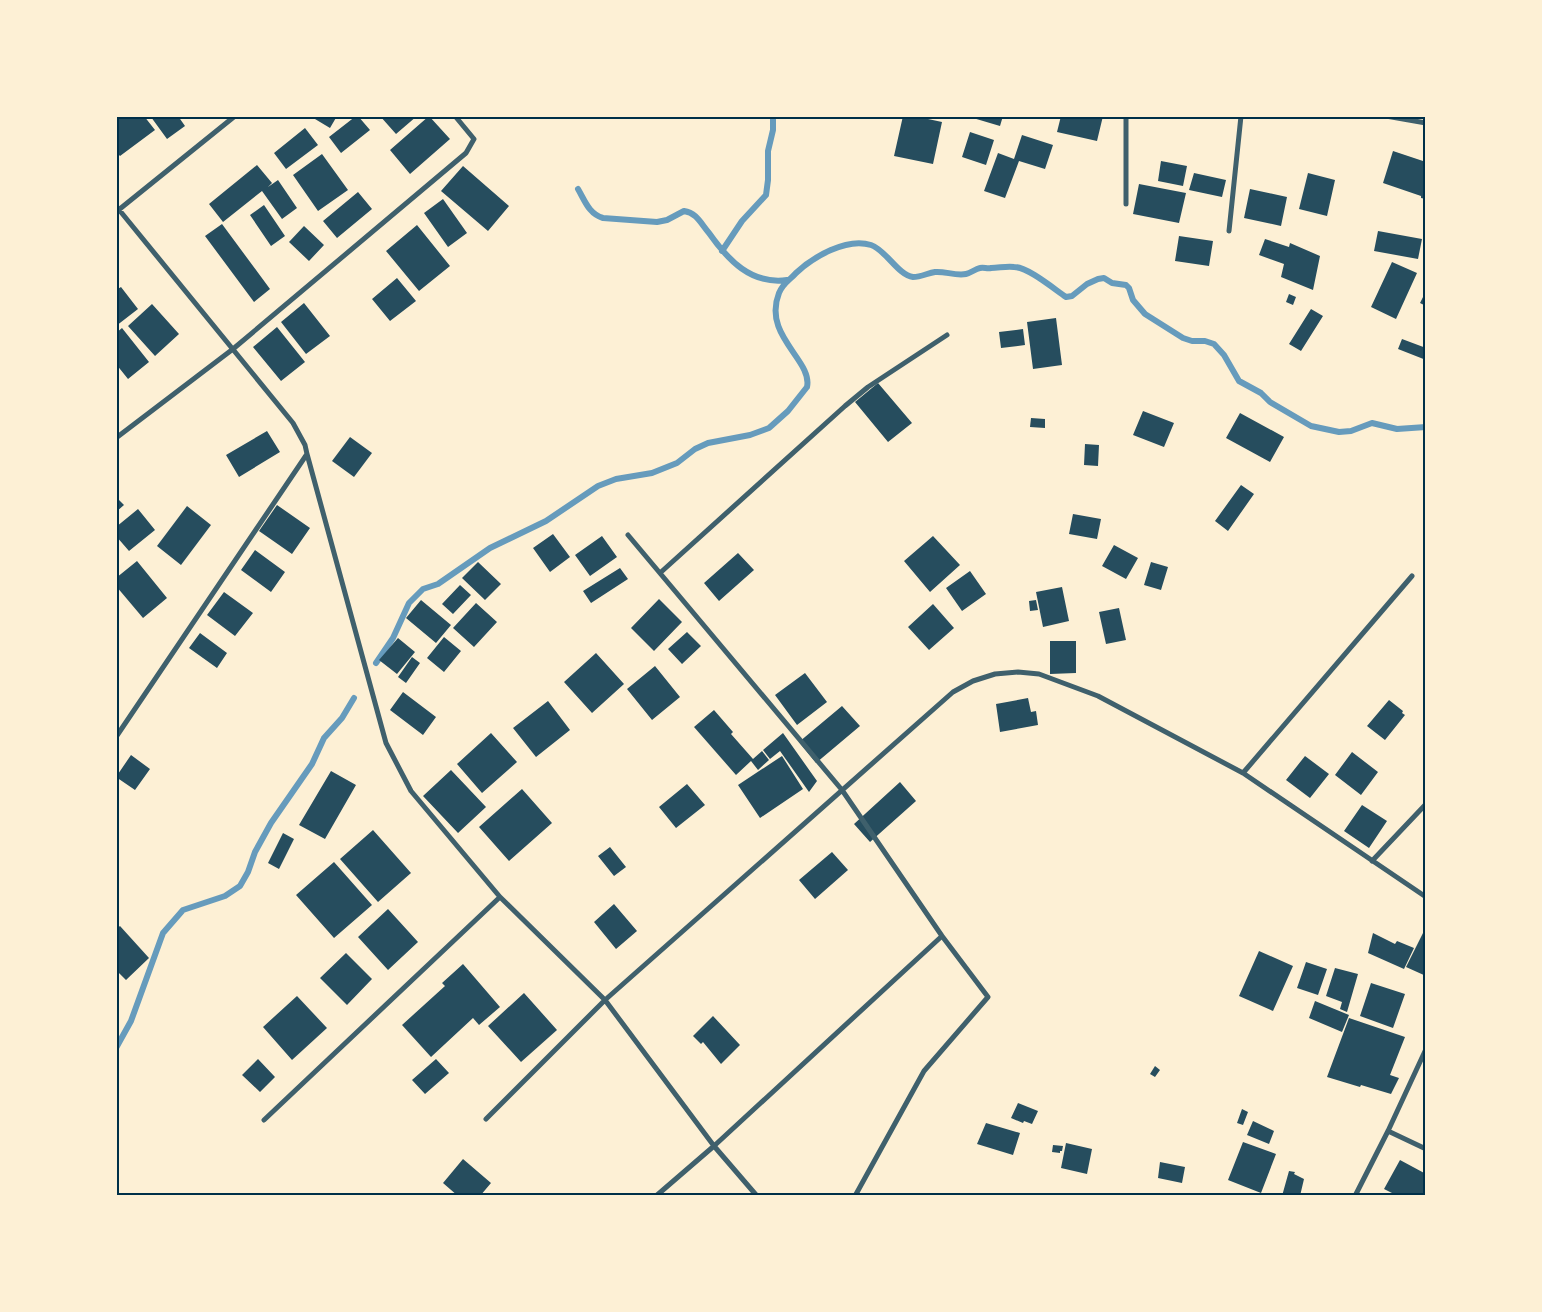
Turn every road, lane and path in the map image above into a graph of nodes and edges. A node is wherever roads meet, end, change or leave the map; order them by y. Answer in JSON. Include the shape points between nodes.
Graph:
{"nodes":[{"id":1,"x":235,"y":116,"type":"edge"},
{"id":2,"x":455,"y":116,"type":"edge"},
{"id":3,"x":1126,"y":116,"type":"edge"},
{"id":4,"x":1241,"y":116,"type":"edge"},
{"id":5,"x":1386,"y":116,"type":"edge"},
{"id":6,"x":1426,"y":123,"type":"edge"},
{"id":7,"x":1126,"y":204,"type":"dead end"},
{"id":8,"x":117,"y":209,"type":"edge"},
{"id":9,"x":1229,"y":231,"type":"dead end"},
{"id":10,"x":947,"y":335,"type":"dead end"},
{"id":11,"x":233,"y":349,"type":"junction"},
{"id":12,"x":116,"y":438,"type":"edge"},
{"id":13,"x":307,"y":454,"type":"junction"},
{"id":14,"x":628,"y":535,"type":"dead end"},
{"id":15,"x":660,"y":573,"type":"junction"},
{"id":16,"x":1412,"y":576,"type":"dead end"},
{"id":17,"x":116,"y":737,"type":"edge"},
{"id":18,"x":1243,"y":773,"type":"junction"},
{"id":19,"x":842,"y":790,"type":"junction"},
{"id":20,"x":1426,"y":804,"type":"edge"},
{"id":21,"x":1372,"y":861,"type":"junction"},
{"id":22,"x":500,"y":897,"type":"junction"},
{"id":23,"x":1426,"y":897,"type":"edge"},
{"id":24,"x":942,"y":936,"type":"junction"},
{"id":25,"x":605,"y":1000,"type":"junction"},
{"id":26,"x":1426,"y":1049,"type":"edge"},
{"id":27,"x":486,"y":1119,"type":"dead end"},
{"id":28,"x":264,"y":1120,"type":"dead end"},
{"id":29,"x":1388,"y":1131,"type":"junction"},
{"id":30,"x":714,"y":1146,"type":"junction"},
{"id":31,"x":1426,"y":1149,"type":"edge"},
{"id":32,"x":656,"y":1196,"type":"edge"},
{"id":33,"x":757,"y":1196,"type":"edge"},
{"id":34,"x":854,"y":1196,"type":"edge"},
{"id":35,"x":1355,"y":1196,"type":"edge"}],
"edges":[{"from":1,"to":8,"type":"street"},
{"from":2,"to":11,"type":"street","via":[[474,139],[466,153]]},
{"from":3,"to":7,"type":"street"},
{"from":4,"to":9,"type":"street"},
{"from":5,"to":6,"type":"street"},
{"from":8,"to":11,"type":"street"},
{"from":10,"to":15,"type":"street","via":[[845,406]]},
{"from":11,"to":12,"type":"street"},
{"from":11,"to":13,"type":"street","via":[[293,423]]},
{"from":13,"to":17,"type":"street"},
{"from":13,"to":22,"type":"street","via":[[386,743],[411,791]]},
{"from":14,"to":15,"type":"street"},
{"from":15,"to":19,"type":"street"},
{"from":16,"to":18,"type":"street"},
{"from":18,"to":19,"type":"street","via":[[1098,696],[1039,674],[1018,672],[995,674],[953,692]]},
{"from":18,"to":21,"type":"street"},
{"from":19,"to":24,"type":"street"},
{"from":19,"to":25,"type":"street"},
{"from":20,"to":21,"type":"street"},
{"from":21,"to":23,"type":"street"},
{"from":22,"to":25,"type":"street"},
{"from":22,"to":28,"type":"street"},
{"from":24,"to":30,"type":"street"},
{"from":24,"to":34,"type":"street","via":[[988,997],[924,1071]]},
{"from":25,"to":27,"type":"street"},
{"from":25,"to":30,"type":"street"},
{"from":26,"to":29,"type":"street"},
{"from":29,"to":31,"type":"street"},
{"from":29,"to":35,"type":"street"},
{"from":30,"to":32,"type":"street"},
{"from":30,"to":33,"type":"street"}]}
